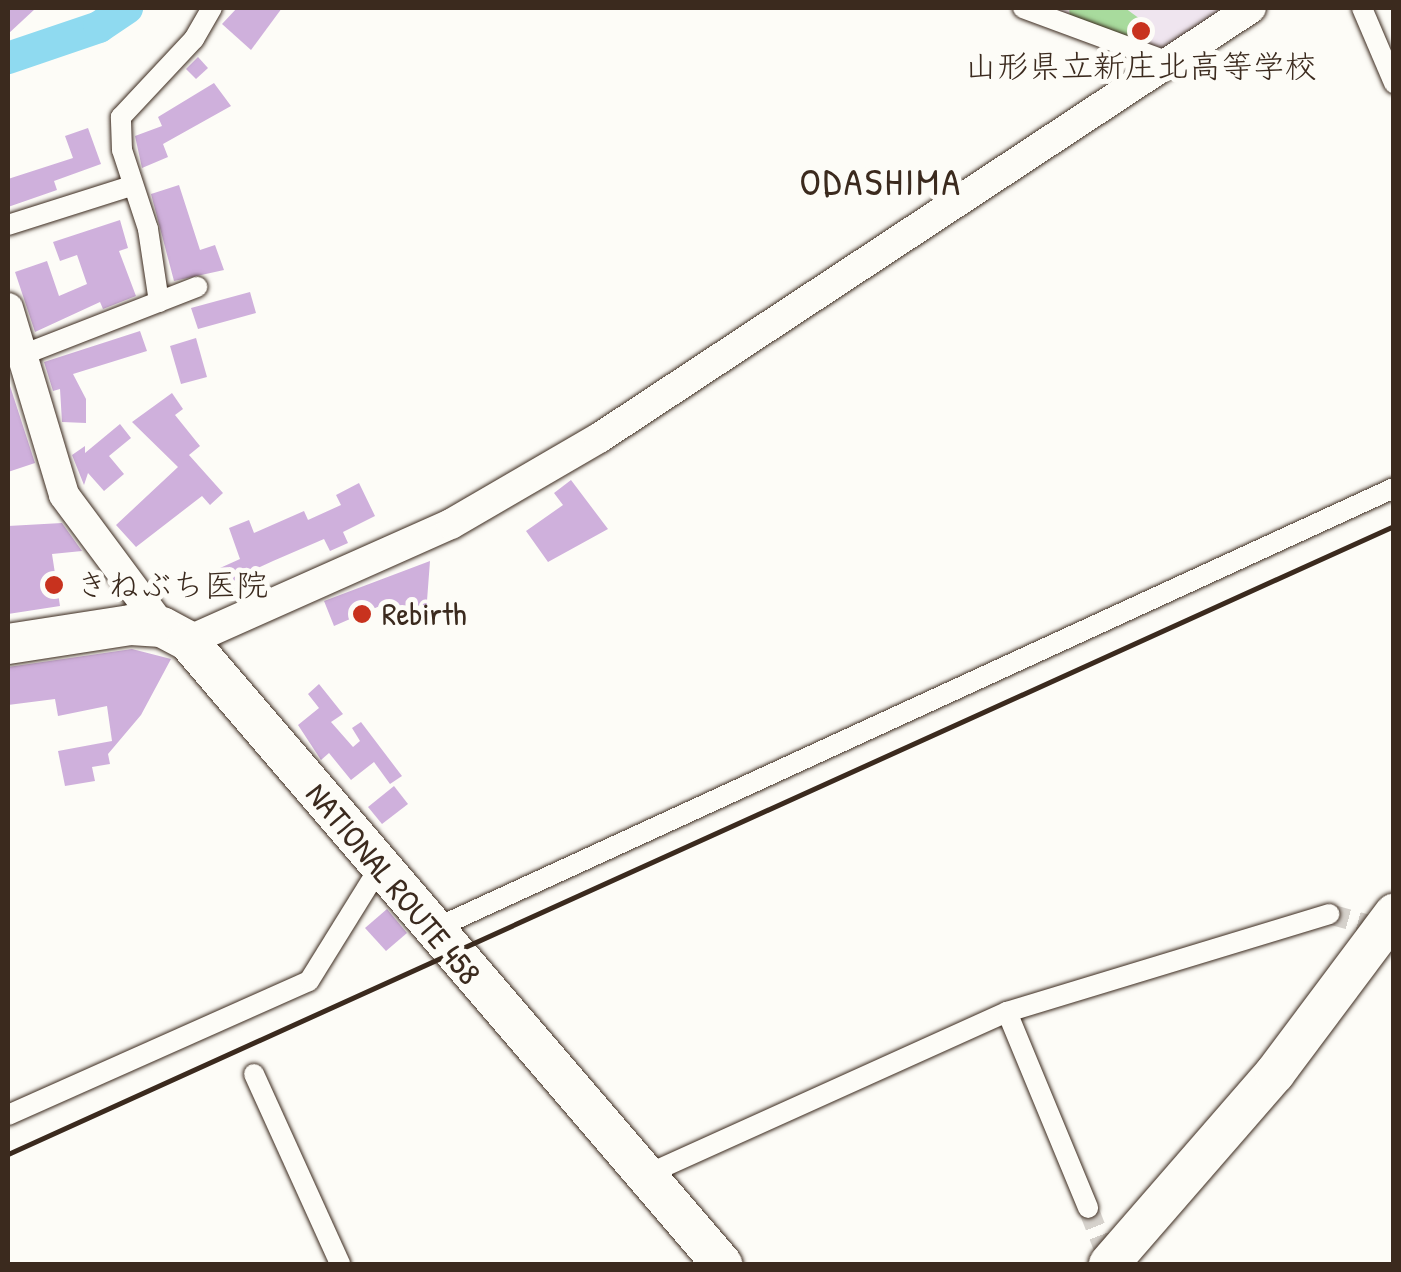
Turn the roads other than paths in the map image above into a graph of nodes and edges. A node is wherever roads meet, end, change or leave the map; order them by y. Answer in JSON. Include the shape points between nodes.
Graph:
{"nodes":[{"id":1,"x":212,"y":8,"type":"edge"},
{"id":2,"x":1023,"y":8,"type":"edge"},
{"id":3,"x":1251,"y":8,"type":"edge"},
{"id":4,"x":1362,"y":8,"type":"edge"},
{"id":5,"x":1170,"y":62,"type":"junction"},
{"id":6,"x":1394,"y":83,"type":"edge"},
{"id":7,"x":131,"y":186,"type":"junction"},
{"id":8,"x":8,"y":225,"type":"edge"},
{"id":9,"x":197,"y":287,"type":"dead end"},
{"id":10,"x":159,"y":302,"type":"junction"},
{"id":11,"x":8,"y":308,"type":"edge"},
{"id":12,"x":25,"y":354,"type":"junction"},
{"id":13,"x":1394,"y":488,"type":"edge"},
{"id":14,"x":175,"y":634,"type":"junction"},
{"id":15,"x":8,"y":644,"type":"edge"},
{"id":16,"x":379,"y":868,"type":"junction"},
{"id":17,"x":1329,"y":914,"type":"tunnel mouth"},
{"id":18,"x":1394,"y":914,"type":"edge"},
{"id":19,"x":432,"y":930,"type":"junction"},
{"id":20,"x":1007,"y":1012,"type":"junction"},
{"id":21,"x":254,"y":1074,"type":"dead end"},
{"id":22,"x":8,"y":1114,"type":"edge"},
{"id":23,"x":648,"y":1174,"type":"junction"},
{"id":24,"x":1088,"y":1208,"type":"tunnel mouth"},
{"id":25,"x":340,"y":1264,"type":"edge"},
{"id":26,"x":722,"y":1264,"type":"edge"},
{"id":27,"x":1109,"y":1264,"type":"edge"}],
"edges":[{"from":1,"to":7,"type":"street","via":[[194,39],[121,117]]},
{"from":2,"to":5,"type":"street"},
{"from":3,"to":5,"type":"street"},
{"from":4,"to":6,"type":"street"},
{"from":5,"to":14,"type":"street","via":[[599,438],[451,524]]},
{"from":7,"to":8,"type":"street"},
{"from":7,"to":10,"type":"street","via":[[148,229]]},
{"from":9,"to":10,"type":"street"},
{"from":10,"to":12,"type":"street"},
{"from":11,"to":12,"type":"street"},
{"from":12,"to":14,"type":"street","via":[[64,495]]},
{"from":13,"to":19,"type":"street"},
{"from":14,"to":15,"type":"highway","via":[[131,625]]},
{"from":14,"to":16,"type":"highway","name":"NATIONAL ROUTE 458"},
{"from":16,"to":19,"type":"highway","name":"NATIONAL ROUTE 458"},
{"from":16,"to":22,"type":"street","via":[[310,981]]},
{"from":17,"to":20,"type":"street"},
{"from":18,"to":27,"type":"highway","via":[[1275,1073]]},
{"from":19,"to":23,"type":"highway","name":"NATIONAL ROUTE 458"},
{"from":20,"to":23,"type":"street"},
{"from":20,"to":24,"type":"street"},
{"from":21,"to":25,"type":"street"},
{"from":23,"to":26,"type":"highway","name":"NATIONAL ROUTE 458"}]}
